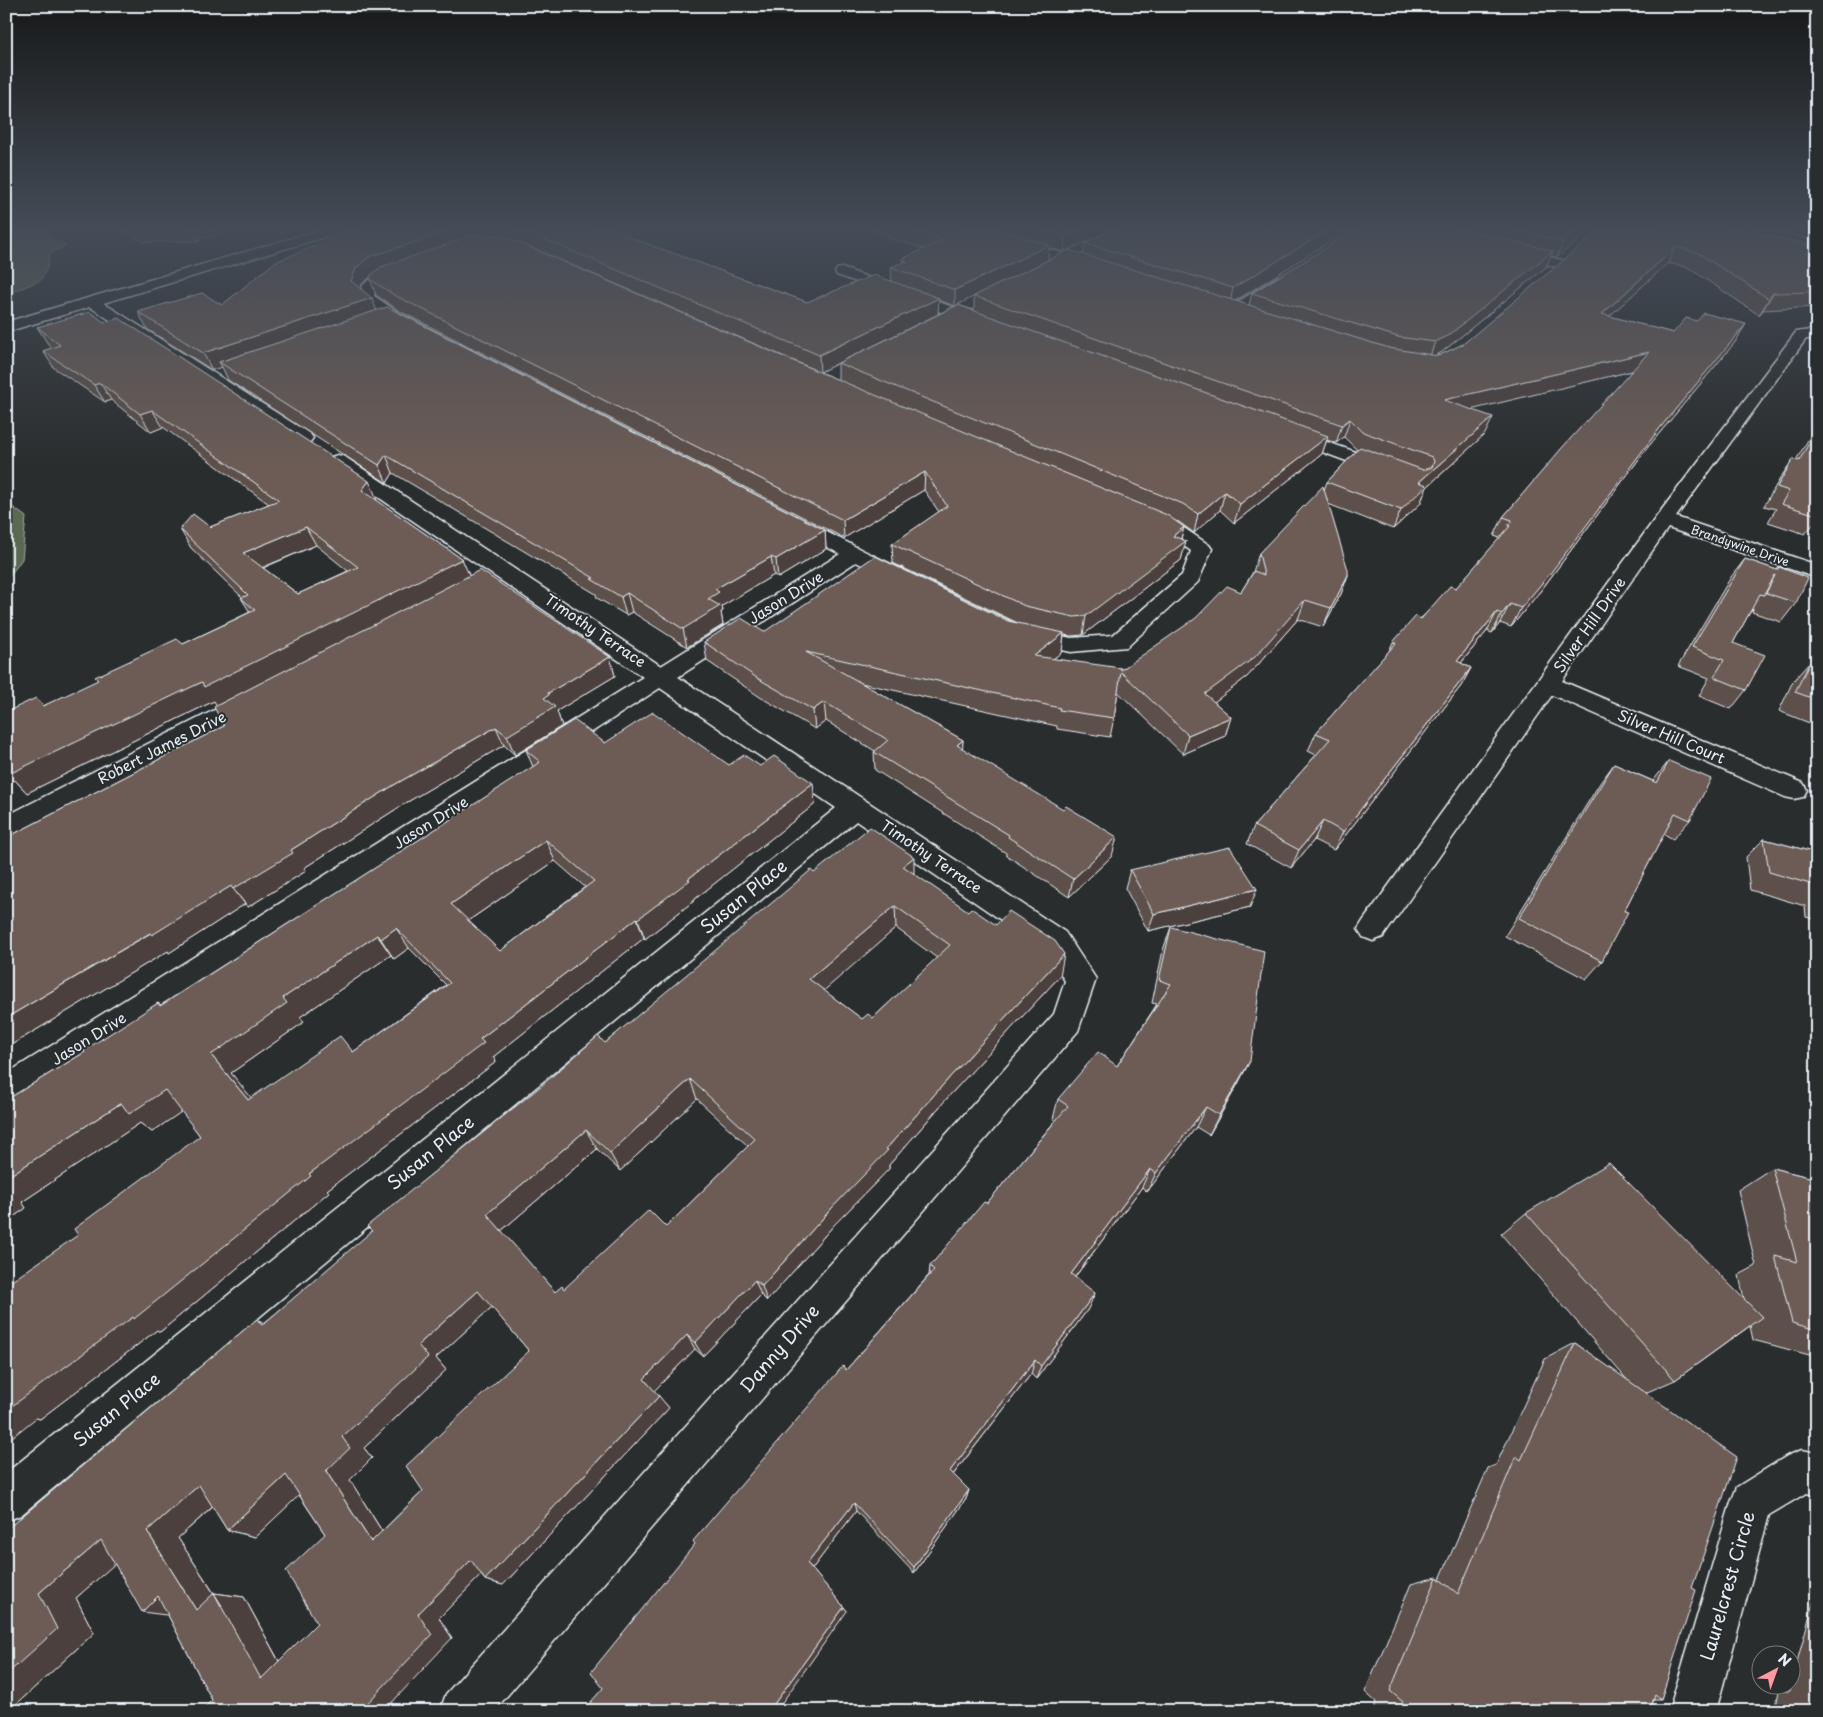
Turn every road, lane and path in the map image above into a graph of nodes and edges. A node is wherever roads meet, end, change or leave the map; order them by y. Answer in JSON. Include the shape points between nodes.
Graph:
{"nodes":[{"id":1,"x":74,"y":307,"type":"edge"},
{"id":2,"x":101,"y":307,"type":"edge"},
{"id":3,"x":381,"y":307,"type":"edge"},
{"id":4,"x":660,"y":307,"type":"edge"},
{"id":5,"x":938,"y":307,"type":"edge"},
{"id":6,"x":970,"y":307,"type":"edge"},
{"id":7,"x":1220,"y":307,"type":"edge"},
{"id":8,"x":1238,"y":307,"type":"edge"},
{"id":9,"x":1232,"y":311,"type":"junction"},
{"id":10,"x":957,"y":314,"type":"junction"},
{"id":11,"x":394,"y":316,"type":"junction"},
{"id":12,"x":1251,"y":317,"type":"edge"},
{"id":13,"x":376,"y":322,"type":"edge"},
{"id":14,"x":940,"y":322,"type":"edge"},
{"id":15,"x":6,"y":327,"type":"edge"},
{"id":16,"x":995,"y":327,"type":"edge"},
{"id":17,"x":1817,"y":334,"type":"edge"},
{"id":18,"x":1275,"y":429,"type":"edge"},
{"id":19,"x":1397,"y":473,"type":"edge"},
{"id":20,"x":1664,"y":520,"type":"junction"},
{"id":21,"x":855,"y":554,"type":"junction"},
{"id":22,"x":504,"y":570,"type":"junction"},
{"id":23,"x":1817,"y":572,"type":"edge"},
{"id":24,"x":478,"y":584,"type":"edge"},
{"id":25,"x":662,"y":676,"type":"junction"},
{"id":26,"x":1548,"y":684,"type":"junction"},
{"id":27,"x":277,"y":688,"type":"edge"},
{"id":28,"x":1794,"y":790,"type":"dead end"},
{"id":29,"x":855,"y":806,"type":"junction"},
{"id":30,"x":6,"y":828,"type":"edge"},
{"id":31,"x":1372,"y":929,"type":"dead end"},
{"id":32,"x":1081,"y":980,"type":"joint"},
{"id":33,"x":6,"y":1092,"type":"edge"},
{"id":34,"x":1817,"y":1474,"type":"edge"},
{"id":35,"x":6,"y":1500,"type":"edge"},
{"id":36,"x":463,"y":1711,"type":"edge"},
{"id":37,"x":1692,"y":1711,"type":"edge"}],
"edges":[{"from":1,"to":15,"type":"street"},
{"from":2,"to":22,"type":"street","name":"Timothy Terrace","via":[[221,375]]},
{"from":3,"to":11,"type":"street"},
{"from":4,"to":21,"type":"street","via":[[829,376],[1171,528],[1202,549],[1190,578],[1119,642],[1071,645],[1015,634]]},
{"from":5,"to":10,"type":"street"},
{"from":6,"to":10,"type":"street"},
{"from":7,"to":9,"type":"street"},
{"from":8,"to":9,"type":"street"},
{"from":9,"to":12,"type":"street"},
{"from":10,"to":14,"type":"street"},
{"from":10,"to":16,"type":"street"},
{"from":11,"to":13,"type":"street"},
{"from":11,"to":21,"type":"street"},
{"from":17,"to":20,"type":"street","name":"Silver Hill Drive","via":[[1802,335]]},
{"from":18,"to":19,"type":"street"},
{"from":20,"to":23,"type":"street","name":"Brandywine Drive"},
{"from":20,"to":26,"type":"street","name":"Silver Hill Drive"},
{"from":21,"to":25,"type":"street","name":"Jason Drive"},
{"from":22,"to":24,"type":"street"},
{"from":22,"to":25,"type":"street","name":"Timothy Terrace"},
{"from":25,"to":29,"type":"street","name":"Timothy Terrace"},
{"from":25,"to":33,"type":"street","name":"Jason Drive"},
{"from":26,"to":28,"type":"street","name":"Silver Hill Court"},
{"from":26,"to":31,"type":"street","name":"Silver Hill Drive"},
{"from":27,"to":30,"type":"street","name":"Robert James Drive"},
{"from":29,"to":32,"type":"street","name":"Timothy Terrace","via":[[1055,941]]},
{"from":29,"to":35,"type":"street","name":"Susan Place"},
{"from":32,"to":36,"type":"street","name":"Danny Drive","via":[[1067,1021]]},
{"from":34,"to":37,"type":"street","name":"Laurelcrest Circle","via":[[1802,1472],[1752,1502]]}]}
